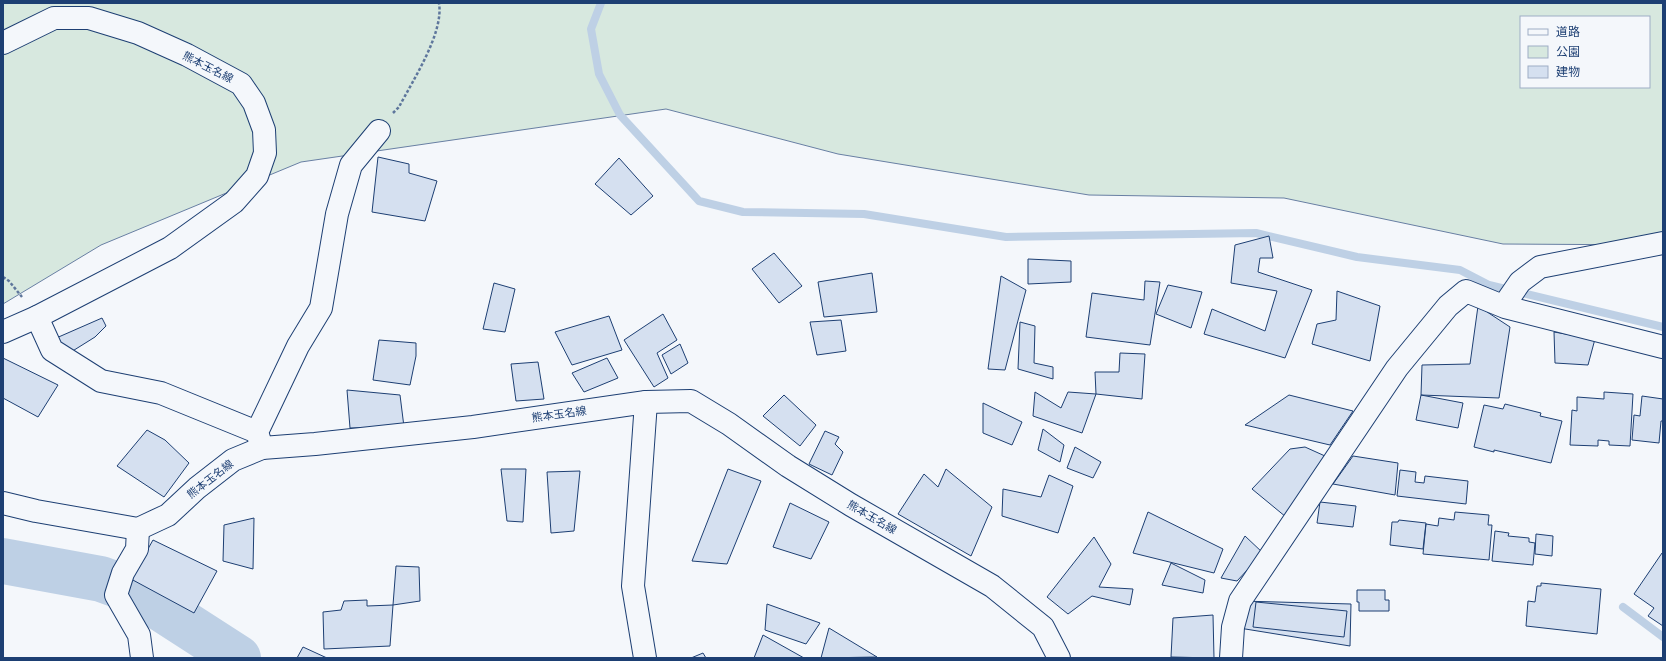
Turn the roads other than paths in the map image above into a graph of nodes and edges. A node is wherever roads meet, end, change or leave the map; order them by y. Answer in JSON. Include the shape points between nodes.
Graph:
{"nodes":[{"id":1,"x":3,"y":43,"type":"edge"},
{"id":2,"x":379,"y":131,"type":"road end"},
{"id":3,"x":1663,"y":243,"type":"edge"},
{"id":4,"x":1511,"y":295,"type":"junction"},
{"id":5,"x":37,"y":317,"type":"junction"},
{"id":6,"x":3,"y":332,"type":"edge"},
{"id":7,"x":1663,"y":347,"type":"edge"},
{"id":8,"x":646,"y":402,"type":"junction"},
{"id":9,"x":259,"y":440,"type":"junction"},
{"id":10,"x":3,"y":503,"type":"edge"},
{"id":11,"x":138,"y":529,"type":"junction"},
{"id":12,"x":142,"y":658,"type":"edge"},
{"id":13,"x":645,"y":658,"type":"edge"},
{"id":14,"x":1059,"y":658,"type":"edge"},
{"id":15,"x":1231,"y":658,"type":"edge"}],
"edges":[{"from":1,"to":5,"type":"main road","name":"熊本玉名線","via":[[54,18],[89,18],[138,33],[187,55],[241,84],[254,103],[264,130],[265,153],[257,176],[234,202],[170,248]]},
{"from":2,"to":9,"type":"main road","via":[[351,165],[337,214],[321,308],[298,346]]},
{"from":3,"to":4,"type":"main road","via":[[1540,267]]},
{"from":4,"to":7,"type":"main road"},
{"from":4,"to":15,"type":"main road","via":[[1466,291],[1448,306],[1398,368],[1240,601],[1233,627]]},
{"from":5,"to":6,"type":"main road","name":"熊本玉名線"},
{"from":5,"to":9,"type":"main road","via":[[52,350],[101,381],[161,393]]},
{"from":8,"to":9,"type":"main road","name":"熊本玉名線","via":[[473,427],[315,444]]},
{"from":8,"to":13,"type":"main road","via":[[633,586]]},
{"from":8,"to":14,"type":"main road","name":"熊本玉名線","via":[[691,401],[851,505],[992,586],[1043,627]]},
{"from":9,"to":11,"type":"main road","name":"熊本玉名線","via":[[197,488],[168,515]]},
{"from":10,"to":11,"type":"main road"},
{"from":11,"to":12,"type":"main road","via":[[137,549],[123,573],[116,595],[139,635]]}]}
